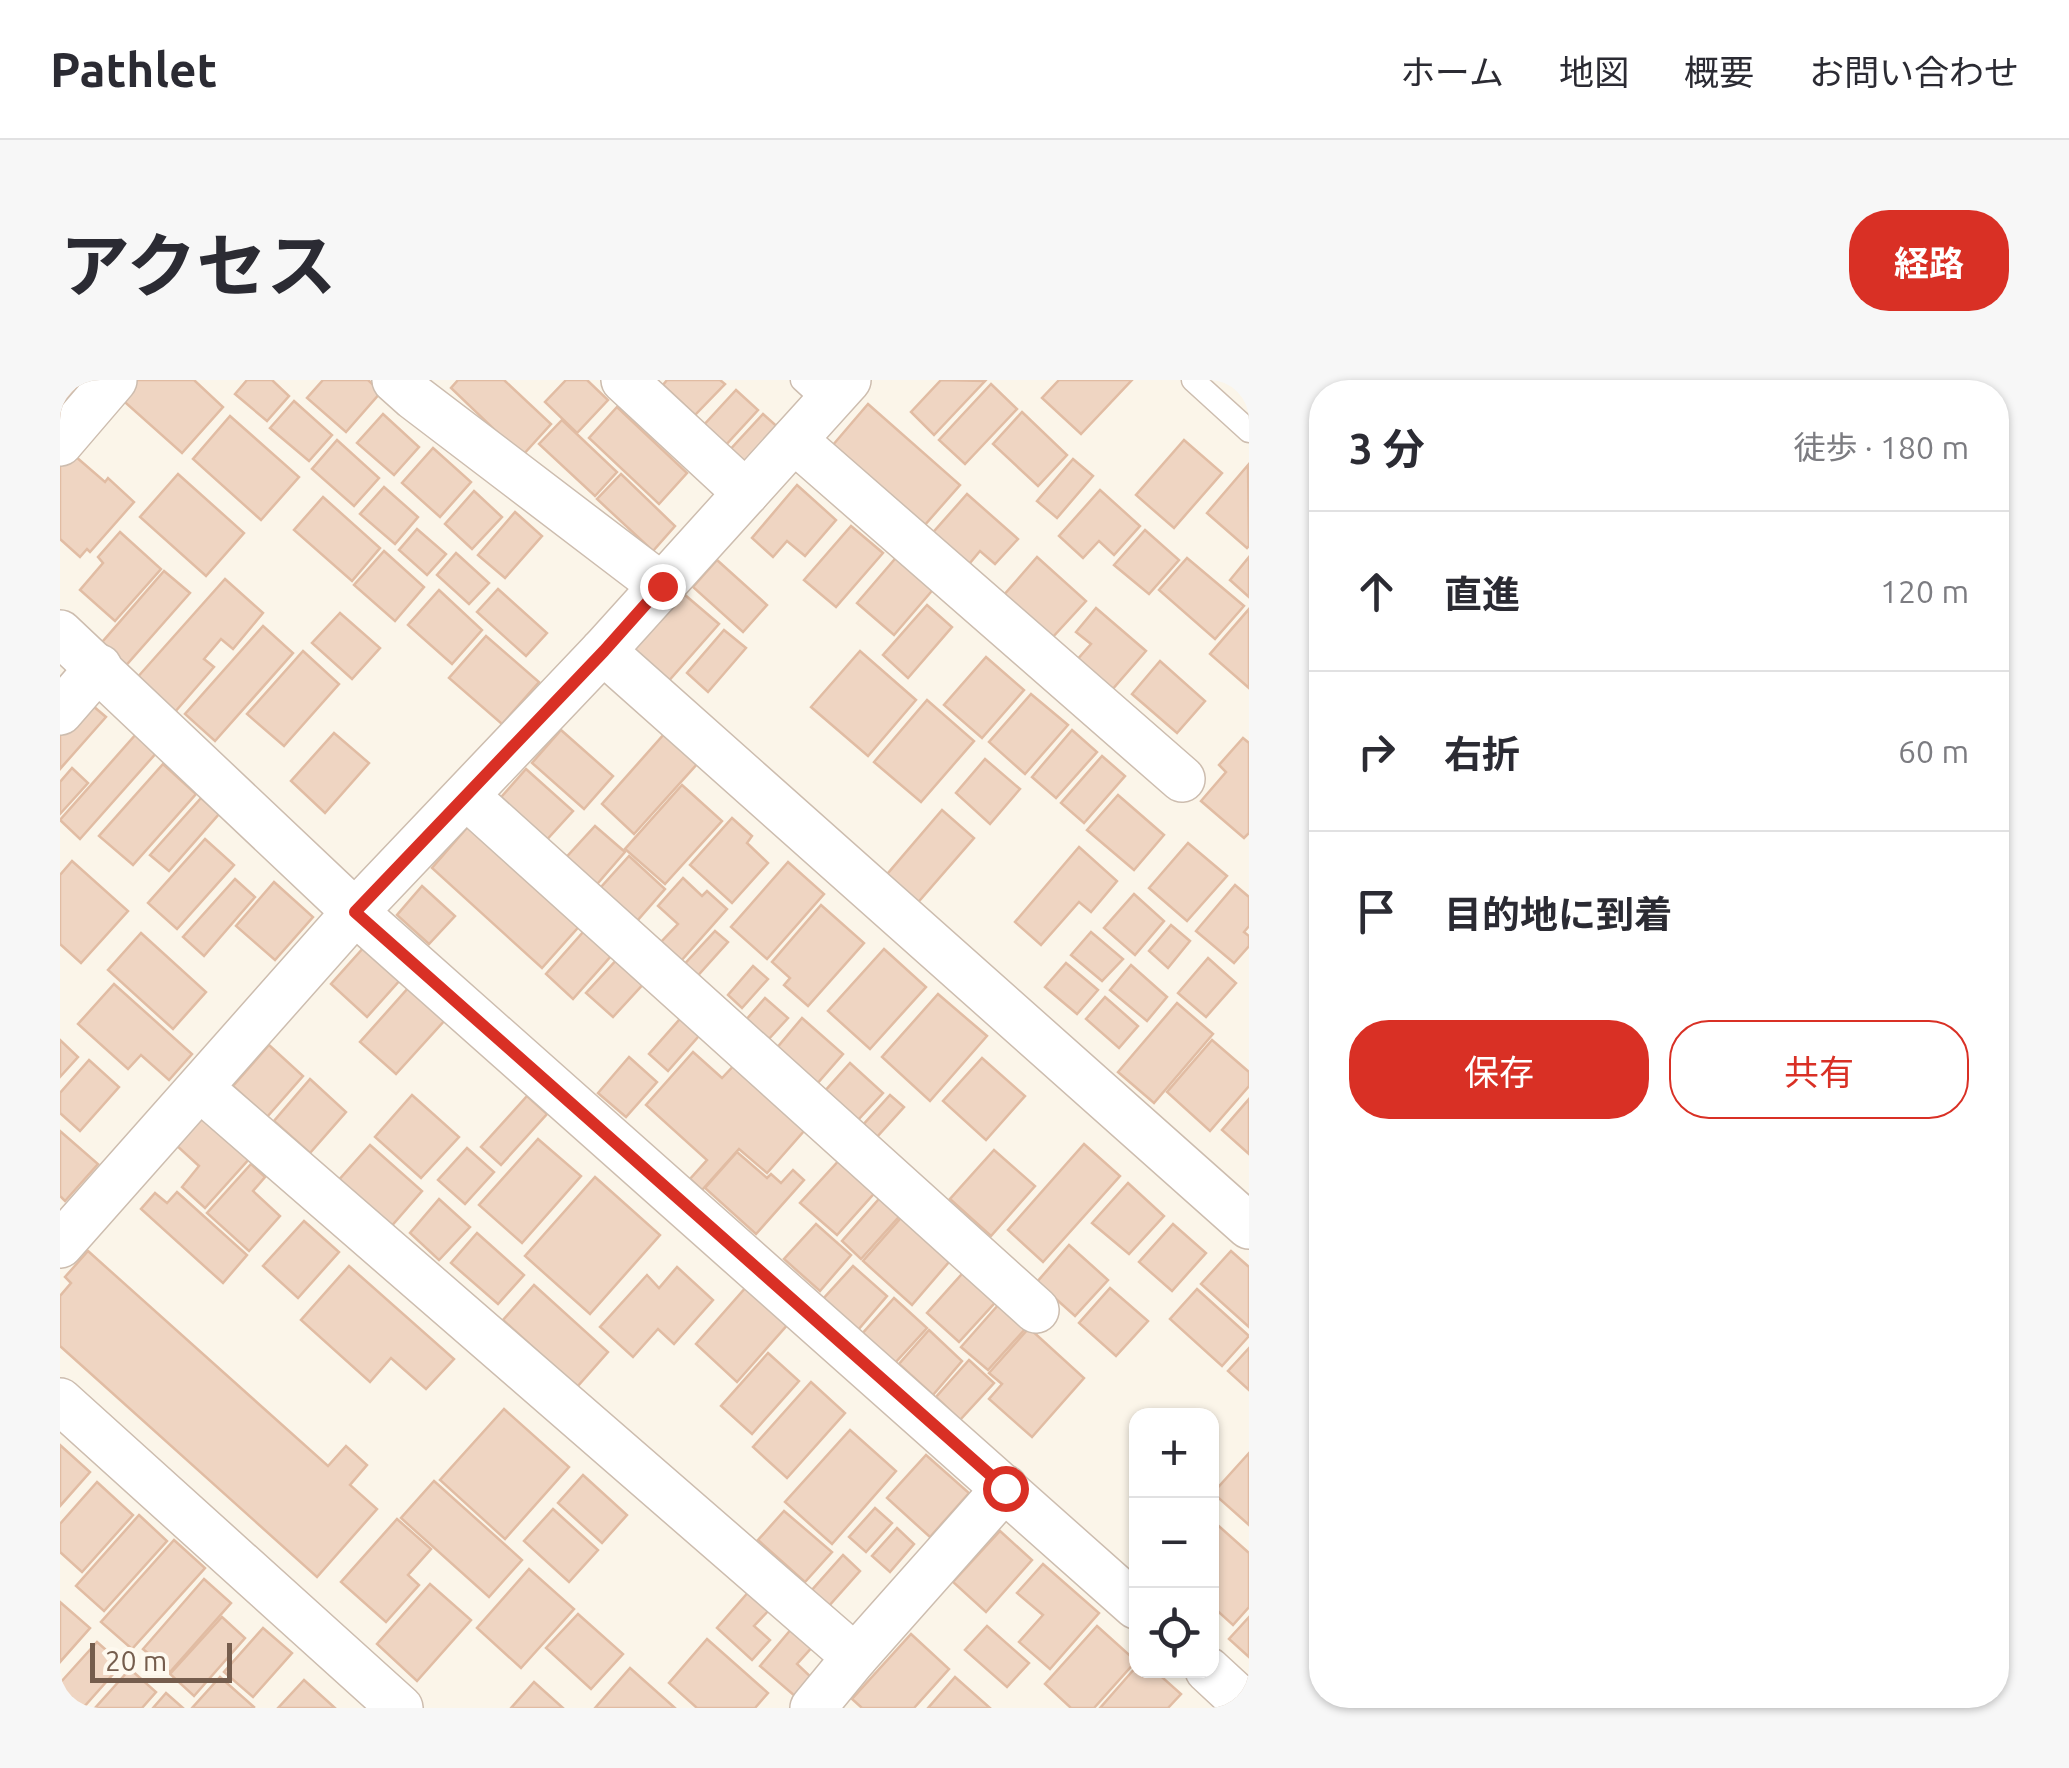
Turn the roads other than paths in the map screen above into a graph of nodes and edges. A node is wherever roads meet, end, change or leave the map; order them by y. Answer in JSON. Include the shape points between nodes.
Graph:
{"nodes":[{"id":1,"x":114,"y":380,"type":"edge"},
{"id":2,"x":396,"y":380,"type":"edge"},
{"id":3,"x":624,"y":380,"type":"edge"},
{"id":4,"x":1193,"y":380,"type":"edge"},
{"id":5,"x":826,"y":388,"type":"edge"},
{"id":6,"x":1249,"y":431,"type":"edge"},
{"id":7,"x":794,"y":440,"type":"junction"},
{"id":8,"x":60,"y":442,"type":"edge"},
{"id":9,"x":746,"y":493,"type":"junction"},
{"id":10,"x":662,"y":586,"type":"junction"},
{"id":11,"x":60,"y":633,"type":"edge"},
{"id":12,"x":604,"y":651,"type":"junction"},
{"id":13,"x":99,"y":668,"type":"junction"},
{"id":14,"x":60,"y":712,"type":"edge"},
{"id":15,"x":1182,"y":779,"type":"dead end"},
{"id":16,"x":466,"y":796,"type":"junction"},
{"id":17,"x":355,"y":912,"type":"junction"},
{"id":18,"x":200,"y":1088,"type":"junction"},
{"id":19,"x":1249,"y":1226,"type":"edge"},
{"id":20,"x":60,"y":1245,"type":"edge"},
{"id":21,"x":1036,"y":1310,"type":"dead end"},
{"id":22,"x":60,"y":1401,"type":"edge"},
{"id":23,"x":1005,"y":1488,"type":"junction"},
{"id":24,"x":1129,"y":1600,"type":"edge"},
{"id":25,"x":855,"y":1657,"type":"junction"},
{"id":26,"x":1217,"y":1678,"type":"edge"},
{"id":27,"x":400,"y":1708,"type":"edge"},
{"id":28,"x":814,"y":1708,"type":"edge"},
{"id":29,"x":1249,"y":1708,"type":"edge"}],
"edges":[{"from":1,"to":8,"type":"street"},
{"from":2,"to":10,"type":"street"},
{"from":3,"to":9,"type":"street"},
{"from":4,"to":6,"type":"lane"},
{"from":5,"to":7,"type":"street"},
{"from":7,"to":9,"type":"street"},
{"from":7,"to":15,"type":"street"},
{"from":9,"to":10,"type":"street"},
{"from":10,"to":12,"type":"street"},
{"from":11,"to":13,"type":"street"},
{"from":12,"to":16,"type":"street"},
{"from":12,"to":19,"type":"street"},
{"from":13,"to":14,"type":"street"},
{"from":13,"to":17,"type":"street"},
{"from":16,"to":17,"type":"street"},
{"from":16,"to":21,"type":"street"},
{"from":17,"to":18,"type":"street"},
{"from":17,"to":23,"type":"street"},
{"from":18,"to":20,"type":"street"},
{"from":18,"to":25,"type":"street"},
{"from":22,"to":27,"type":"street"},
{"from":23,"to":24,"type":"street"},
{"from":23,"to":25,"type":"street"},
{"from":25,"to":28,"type":"street"},
{"from":26,"to":29,"type":"street"}]}
